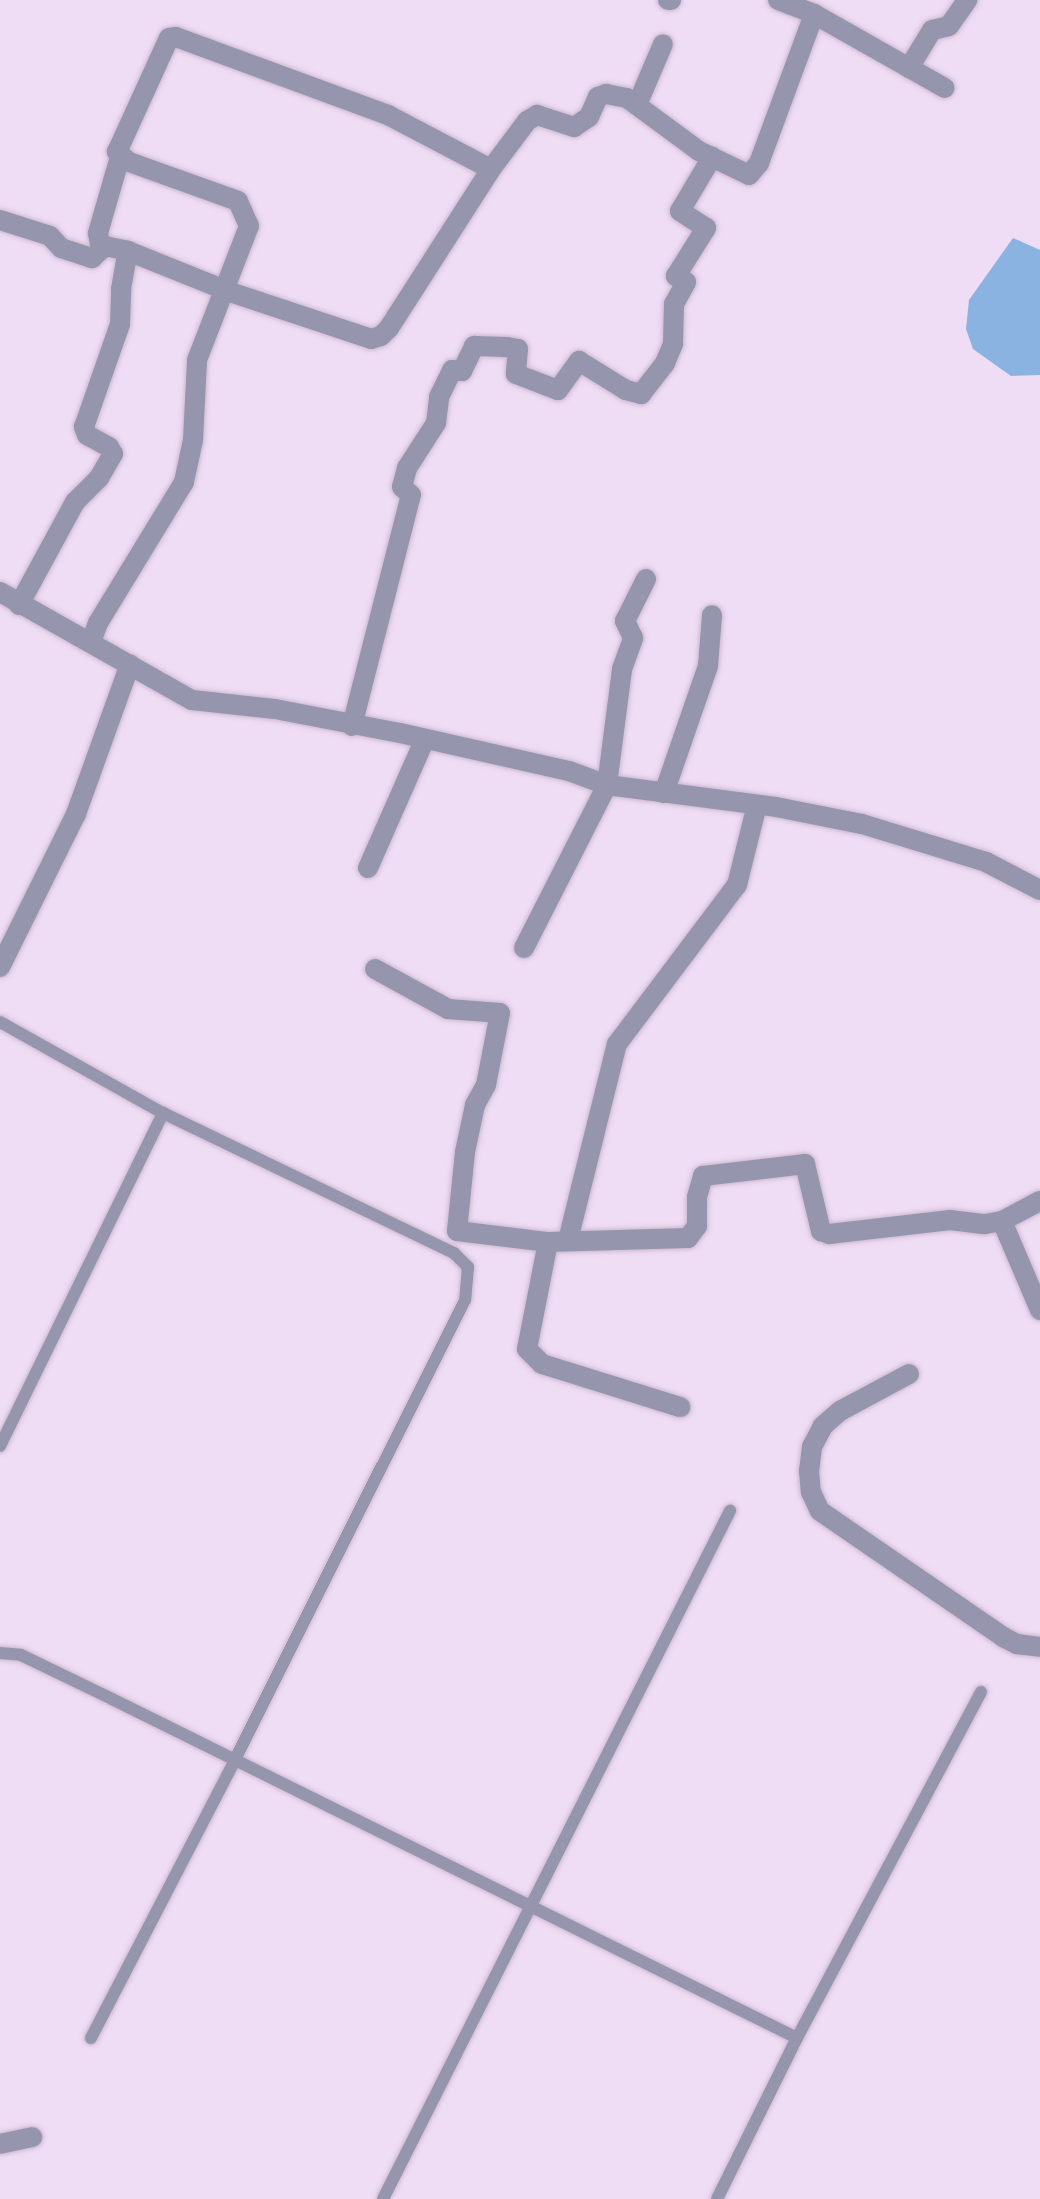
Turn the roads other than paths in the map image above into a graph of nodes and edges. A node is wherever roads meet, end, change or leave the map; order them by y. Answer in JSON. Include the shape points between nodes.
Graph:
{"nodes":[{"id":1,"x":778,"y":0,"type":"edge"},
{"id":2,"x":967,"y":0,"type":"edge"},
{"id":3,"x":814,"y":14,"type":"junction"},
{"id":4,"x":663,"y":44,"type":"dead end"},
{"id":5,"x":909,"y":68,"type":"junction"},
{"id":6,"x":945,"y":88,"type":"dead end"},
{"id":7,"x":637,"y":105,"type":"junction"},
{"id":8,"x":120,"y":157,"type":"junction"},
{"id":9,"x":712,"y":157,"type":"junction"},
{"id":10,"x":491,"y":169,"type":"junction"},
{"id":11,"x":0,"y":220,"type":"edge"},
{"id":12,"x":101,"y":250,"type":"junction"},
{"id":13,"x":128,"y":251,"type":"junction"},
{"id":14,"x":226,"y":290,"type":"junction"},
{"id":15,"x":646,"y":579,"type":"dead end"},
{"id":16,"x":0,"y":592,"type":"edge"},
{"id":17,"x":19,"y":605,"type":"junction"},
{"id":18,"x":712,"y":615,"type":"dead end"},
{"id":19,"x":91,"y":642,"type":"junction"},
{"id":20,"x":130,"y":664,"type":"junction"},
{"id":21,"x":352,"y":726,"type":"junction"},
{"id":22,"x":425,"y":739,"type":"junction"},
{"id":23,"x":607,"y":785,"type":"junction"},
{"id":24,"x":664,"y":793,"type":"junction"},
{"id":25,"x":757,"y":805,"type":"junction"},
{"id":26,"x":368,"y":868,"type":"dead end"},
{"id":27,"x":1040,"y":890,"type":"edge"},
{"id":28,"x":524,"y":948,"type":"dead end"},
{"id":29,"x":0,"y":967,"type":"edge"},
{"id":30,"x":375,"y":969,"type":"dead end"},
{"id":31,"x":0,"y":1022,"type":"edge"},
{"id":32,"x":163,"y":1113,"type":"junction"},
{"id":33,"x":1040,"y":1201,"type":"edge"},
{"id":34,"x":1002,"y":1221,"type":"junction"},
{"id":35,"x":558,"y":1241,"type":"junction"},
{"id":36,"x":1040,"y":1310,"type":"edge"},
{"id":37,"x":909,"y":1374,"type":"dead end"},
{"id":38,"x":680,"y":1407,"type":"dead end"},
{"id":39,"x":0,"y":1446,"type":"edge"},
{"id":40,"x":730,"y":1511,"type":"dead end"},
{"id":41,"x":1040,"y":1647,"type":"edge"},
{"id":42,"x":0,"y":1653,"type":"edge"},
{"id":43,"x":981,"y":1692,"type":"dead end"},
{"id":44,"x":234,"y":1762,"type":"junction"},
{"id":45,"x":531,"y":1906,"type":"junction"},
{"id":46,"x":91,"y":2038,"type":"dead end"},
{"id":47,"x":797,"y":2038,"type":"junction"},
{"id":48,"x":32,"y":2137,"type":"dead end"},
{"id":49,"x":0,"y":2144,"type":"edge"},
{"id":50,"x":383,"y":2199,"type":"edge"},
{"id":51,"x":717,"y":2199,"type":"edge"}],
"edges":[{"from":1,"to":3,"type":"street"},
{"from":2,"to":5,"type":"street","via":[[949,26],[932,30]]},
{"from":3,"to":5,"type":"street"},
{"from":3,"to":9,"type":"street","via":[[754,170],[749,175]]},
{"from":4,"to":7,"type":"street"},
{"from":5,"to":6,"type":"street"},
{"from":7,"to":9,"type":"street"},
{"from":7,"to":10,"type":"street","via":[[606,94],[598,97],[583,124],[574,127],[537,115]]},
{"from":8,"to":10,"type":"street","via":[[117,148],[172,37],[388,115]]},
{"from":8,"to":12,"type":"street","via":[[98,233]]},
{"from":8,"to":14,"type":"street","via":[[238,201],[249,226]]},
{"from":9,"to":21,"type":"street","via":[[680,211],[706,228],[676,276],[686,282],[674,304],[673,344],[641,394],[579,361],[558,390],[516,374],[518,349],[484,344],[474,346],[462,371],[452,370],[439,397],[436,423],[407,468],[402,487],[411,495]]},
{"from":10,"to":14,"type":"street","via":[[381,336],[371,339]]},
{"from":11,"to":12,"type":"street","via":[[50,236],[61,248],[92,258]]},
{"from":12,"to":13,"type":"street","via":[[110,246]]},
{"from":13,"to":14,"type":"street"},
{"from":13,"to":17,"type":"street","via":[[120,324],[84,427],[113,454],[75,502]]},
{"from":14,"to":19,"type":"street","via":[[197,360],[193,440],[184,482]]},
{"from":15,"to":23,"type":"street","via":[[626,614],[633,638],[622,669]]},
{"from":16,"to":17,"type":"street"},
{"from":17,"to":19,"type":"street"},
{"from":18,"to":24,"type":"street","via":[[708,666]]},
{"from":19,"to":20,"type":"street"},
{"from":20,"to":21,"type":"street","via":[[192,700],[275,709]]},
{"from":20,"to":29,"type":"street","via":[[76,814]]},
{"from":21,"to":22,"type":"street"},
{"from":22,"to":23,"type":"street","via":[[569,771]]},
{"from":22,"to":26,"type":"street"},
{"from":23,"to":24,"type":"street"},
{"from":23,"to":28,"type":"street"},
{"from":24,"to":25,"type":"street"},
{"from":25,"to":27,"type":"street","via":[[862,824],[986,862]]},
{"from":25,"to":35,"type":"street","via":[[737,885],[617,1044]]},
{"from":30,"to":35,"type":"street","via":[[448,1009],[500,1013],[486,1085],[475,1105],[465,1152],[457,1231]]},
{"from":31,"to":32,"type":"lane"},
{"from":32,"to":39,"type":"lane"},
{"from":32,"to":44,"type":"lane","via":[[454,1253],[468,1267],[465,1300]]},
{"from":33,"to":34,"type":"street"},
{"from":34,"to":35,"type":"street","via":[[950,1220],[829,1234],[821,1231],[805,1164],[703,1176],[697,1226],[688,1238]]},
{"from":34,"to":36,"type":"street"},
{"from":35,"to":38,"type":"street","via":[[527,1349],[542,1364]]},
{"from":37,"to":41,"type":"street","via":[[840,1411],[823,1426],[812,1447],[809,1471],[820,1511],[1003,1637]]},
{"from":40,"to":45,"type":"lane"},
{"from":42,"to":44,"type":"lane","via":[[21,1655]]},
{"from":43,"to":47,"type":"lane"},
{"from":44,"to":45,"type":"lane"},
{"from":44,"to":46,"type":"lane"},
{"from":45,"to":47,"type":"lane"},
{"from":45,"to":50,"type":"lane"},
{"from":47,"to":51,"type":"lane"},
{"from":48,"to":49,"type":"street"}]}
